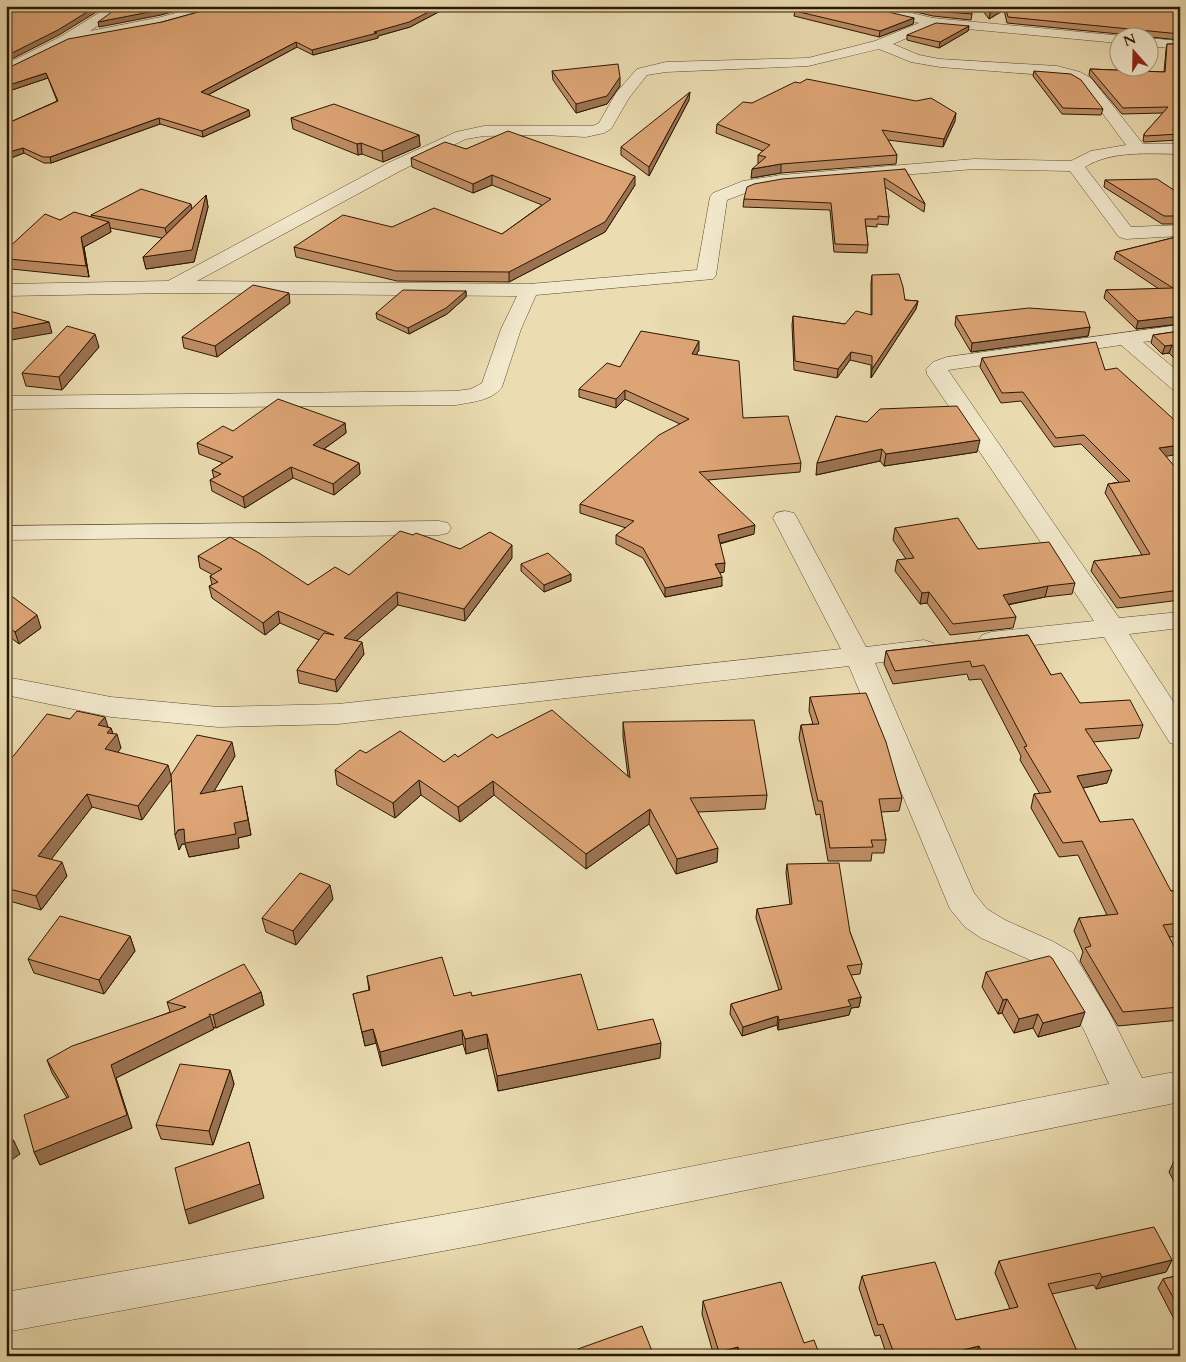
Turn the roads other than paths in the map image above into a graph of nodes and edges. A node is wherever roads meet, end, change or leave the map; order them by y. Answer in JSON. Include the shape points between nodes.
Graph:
{"nodes":[{"id":1,"x":120,"y":6,"type":"edge"},
{"id":2,"x":218,"y":6,"type":"edge"},
{"id":3,"x":863,"y":6,"type":"edge"},
{"id":4,"x":932,"y":22,"type":"junction"},
{"id":5,"x":1108,"y":38,"type":"edge"},
{"id":6,"x":65,"y":40,"type":"junction"},
{"id":7,"x":1158,"y":43,"type":"edge"},
{"id":8,"x":880,"y":44,"type":"junction"},
{"id":9,"x":1180,"y":44,"type":"edge"},
{"id":10,"x":6,"y":70,"type":"edge"},
{"id":11,"x":1138,"y":149,"type":"junction"},
{"id":12,"x":1180,"y":149,"type":"edge"},
{"id":13,"x":1075,"y":166,"type":"junction"},
{"id":14,"x":1180,"y":230,"type":"edge"},
{"id":15,"x":171,"y":288,"type":"junction"},
{"id":16,"x":6,"y":290,"type":"edge"},
{"id":17,"x":529,"y":290,"type":"junction"},
{"id":18,"x":1180,"y":331,"type":"edge"},
{"id":19,"x":1124,"y":338,"type":"junction"},
{"id":20,"x":1180,"y":384,"type":"edge"},
{"id":21,"x":6,"y":407,"type":"edge"},
{"id":22,"x":785,"y":518,"type":"dead end"},
{"id":23,"x":439,"y":528,"type":"dead end"},
{"id":24,"x":6,"y":534,"type":"edge"},
{"id":25,"x":1180,"y":620,"type":"edge"},
{"id":26,"x":1111,"y":627,"type":"junction"},
{"id":27,"x":858,"y":656,"type":"junction"},
{"id":28,"x":6,"y":686,"type":"edge"},
{"id":29,"x":1180,"y":736,"type":"edge"},
{"id":30,"x":1180,"y":1086,"type":"edge"},
{"id":31,"x":1132,"y":1095,"type":"junction"},
{"id":32,"x":6,"y":1312,"type":"edge"}],
"edges":[{"from":1,"to":6,"type":"street"},
{"from":2,"to":6,"type":"street"},
{"from":3,"to":4,"type":"street"},
{"from":4,"to":5,"type":"street"},
{"from":4,"to":8,"type":"street"},
{"from":6,"to":10,"type":"street"},
{"from":7,"to":9,"type":"street"},
{"from":8,"to":11,"type":"street","via":[[932,62],[1075,75],[1086,81]]},
{"from":8,"to":15,"type":"street","via":[[808,62],[666,67],[642,72],[622,96],[605,126],[598,130],[484,131],[462,135],[394,167]]},
{"from":11,"to":12,"type":"street"},
{"from":11,"to":13,"type":"street","via":[[1093,156]]},
{"from":13,"to":14,"type":"street","via":[[1126,233]]},
{"from":13,"to":17,"type":"street","via":[[974,164],[749,185],[719,197],[706,275]]},
{"from":15,"to":16,"type":"street"},
{"from":15,"to":17,"type":"street"},
{"from":17,"to":21,"type":"street","via":[[511,329],[491,387],[477,394],[456,398],[8,403]]},
{"from":18,"to":19,"type":"street"},
{"from":19,"to":20,"type":"street"},
{"from":19,"to":26,"type":"street","via":[[947,363],[937,370]]},
{"from":22,"to":27,"type":"street"},
{"from":23,"to":24,"type":"street"},
{"from":25,"to":26,"type":"street"},
{"from":26,"to":27,"type":"street"},
{"from":26,"to":29,"type":"street"},
{"from":27,"to":28,"type":"street","via":[[338,714],[218,717],[110,707]]},
{"from":27,"to":31,"type":"street","via":[[961,900],[976,918],[993,929],[1061,962],[1097,1022]]},
{"from":30,"to":31,"type":"street"},
{"from":31,"to":32,"type":"street","via":[[481,1226]]}]}
